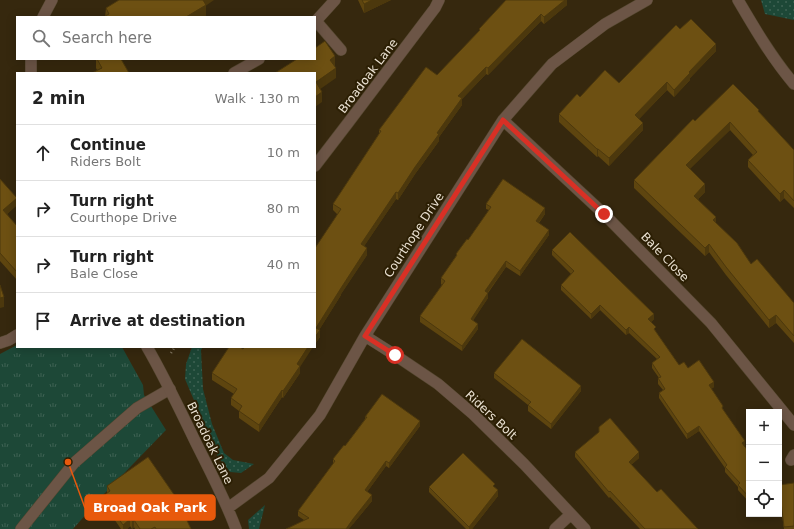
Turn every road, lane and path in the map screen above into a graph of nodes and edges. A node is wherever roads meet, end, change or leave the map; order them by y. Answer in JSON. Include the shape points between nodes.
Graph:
{"nodes":[{"id":1,"x":52,"y":0,"type":"edge"},
{"id":2,"x":335,"y":0,"type":"edge"},
{"id":3,"x":439,"y":0,"type":"edge"},
{"id":4,"x":647,"y":0,"type":"edge"},
{"id":5,"x":738,"y":0,"type":"edge"},
{"id":6,"x":44,"y":16,"type":"edge"},
{"id":7,"x":316,"y":20,"type":"edge"},
{"id":8,"x":316,"y":22,"type":"edge"},
{"id":9,"x":341,"y":50,"type":"dead end"},
{"id":10,"x":31,"y":60,"type":"edge"},
{"id":11,"x":257,"y":60,"type":"edge"},
{"id":12,"x":31,"y":72,"type":"edge"},
{"id":13,"x":236,"y":72,"type":"edge"},
{"id":14,"x":794,"y":84,"type":"edge"},
{"id":15,"x":503,"y":120,"type":"junction"},
{"id":16,"x":316,"y":165,"type":"edge"},
{"id":17,"x":16,"y":336,"type":"edge"},
{"id":18,"x":365,"y":336,"type":"junction"},
{"id":19,"x":0,"y":343,"type":"edge"},
{"id":20,"x":148,"y":348,"type":"edge"},
{"id":21,"x":170,"y":390,"type":"junction"},
{"id":22,"x":794,"y":425,"type":"edge"},
{"id":23,"x":228,"y":508,"type":"junction"},
{"id":24,"x":572,"y":514,"type":"junction"},
{"id":25,"x":21,"y":529,"type":"edge"},
{"id":26,"x":236,"y":529,"type":"edge"},
{"id":27,"x":555,"y":529,"type":"edge"},
{"id":28,"x":585,"y":529,"type":"edge"}],
"edges":[{"from":1,"to":6,"type":"street"},
{"from":2,"to":7,"type":"street"},
{"from":3,"to":16,"type":"street","name":"Broadoak Lane"},
{"from":4,"to":15,"type":"street","name":"Courthope Drive","via":[[605,24],[552,64]]},
{"from":5,"to":14,"type":"street","via":[[763,42]]},
{"from":8,"to":9,"type":"street"},
{"from":10,"to":12,"type":"street"},
{"from":11,"to":13,"type":"street"},
{"from":15,"to":18,"type":"street","name":"Courthope Drive"},
{"from":15,"to":22,"type":"street","name":"Bale Close","via":[[604,214],[711,323]]},
{"from":17,"to":19,"type":"street"},
{"from":18,"to":23,"type":"street","name":"Courthope Drive","via":[[320,415],[269,478]]},
{"from":18,"to":24,"type":"street","name":"Riders Bolt","via":[[438,384],[473,414]]},
{"from":20,"to":21,"type":"street","name":"Broadoak Lane"},
{"from":21,"to":23,"type":"street","name":"Broadoak Lane"},
{"from":21,"to":25,"type":"street","via":[[137,408],[74,463]]},
{"from":23,"to":26,"type":"street","name":"Broadoak Lane"},
{"from":24,"to":27,"type":"street"},
{"from":24,"to":28,"type":"street","name":"Riders Bolt"}]}
